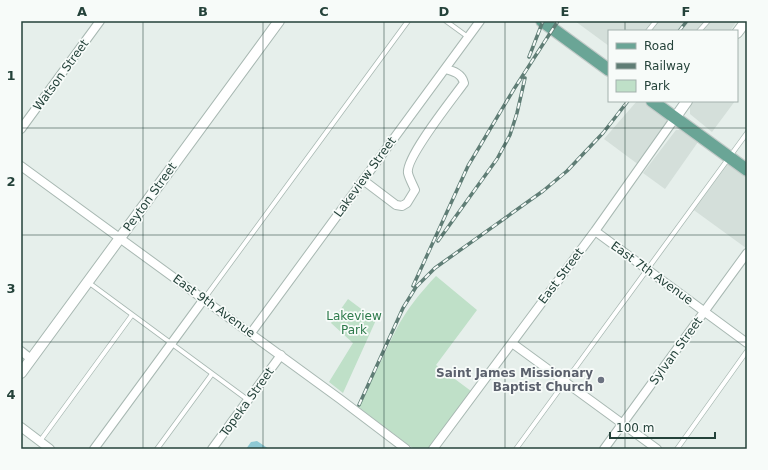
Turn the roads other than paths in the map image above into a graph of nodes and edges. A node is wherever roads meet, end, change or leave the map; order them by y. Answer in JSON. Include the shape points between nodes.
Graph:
{"nodes":[{"id":1,"x":100,"y":21,"type":"edge"},
{"id":2,"x":280,"y":21,"type":"edge"},
{"id":3,"x":408,"y":21,"type":"edge"},
{"id":4,"x":446,"y":21,"type":"edge"},
{"id":5,"x":480,"y":21,"type":"edge"},
{"id":6,"x":656,"y":21,"type":"edge"},
{"id":7,"x":708,"y":21,"type":"edge"},
{"id":8,"x":746,"y":21,"type":"edge"},
{"id":9,"x":545,"y":22,"type":"edge"},
{"id":10,"x":649,"y":30,"type":"edge"},
{"id":11,"x":700,"y":30,"type":"edge"},
{"id":12,"x":738,"y":32,"type":"edge"},
{"id":13,"x":468,"y":38,"type":"junction"},
{"id":14,"x":445,"y":69,"type":"junction"},
{"id":15,"x":608,"y":69,"type":"edge"},
{"id":16,"x":653,"y":102,"type":"edge"},
{"id":17,"x":686,"y":102,"type":"edge"},
{"id":18,"x":675,"y":118,"type":"junction"},
{"id":19,"x":21,"y":129,"type":"edge"},
{"id":20,"x":747,"y":133,"type":"edge"},
{"id":21,"x":729,"y":157,"type":"junction"},
{"id":22,"x":21,"y":166,"type":"edge"},
{"id":23,"x":747,"y":170,"type":"edge"},
{"id":24,"x":363,"y":180,"type":"junction"},
{"id":25,"x":595,"y":231,"type":"junction"},
{"id":26,"x":121,"y":237,"type":"junction"},
{"id":27,"x":747,"y":253,"type":"edge"},
{"id":28,"x":648,"y":270,"type":"junction"},
{"id":29,"x":88,"y":282,"type":"junction"},
{"id":30,"x":204,"y":299,"type":"junction"},
{"id":31,"x":705,"y":312,"type":"junction"},
{"id":32,"x":132,"y":314,"type":"junction"},
{"id":33,"x":251,"y":333,"type":"junction"},
{"id":34,"x":512,"y":343,"type":"junction"},
{"id":35,"x":747,"y":343,"type":"edge"},
{"id":36,"x":172,"y":344,"type":"junction"},
{"id":37,"x":21,"y":351,"type":"edge"},
{"id":38,"x":747,"y":351,"type":"edge"},
{"id":39,"x":281,"y":355,"type":"junction"},
{"id":40,"x":32,"y":359,"type":"junction"},
{"id":41,"x":21,"y":373,"type":"edge"},
{"id":42,"x":212,"y":374,"type":"junction"},
{"id":43,"x":565,"y":382,"type":"junction"},
{"id":44,"x":248,"y":400,"type":"junction"},
{"id":45,"x":623,"y":424,"type":"junction"},
{"id":46,"x":21,"y":427,"type":"edge"},
{"id":47,"x":40,"y":441,"type":"junction"},
{"id":48,"x":50,"y":449,"type":"edge"},
{"id":49,"x":94,"y":449,"type":"edge"},
{"id":50,"x":157,"y":449,"type":"edge"},
{"id":51,"x":212,"y":449,"type":"edge"},
{"id":52,"x":406,"y":449,"type":"edge"},
{"id":53,"x":433,"y":449,"type":"edge"},
{"id":54,"x":516,"y":449,"type":"edge"},
{"id":55,"x":604,"y":449,"type":"edge"},
{"id":56,"x":658,"y":449,"type":"edge"},
{"id":57,"x":677,"y":449,"type":"edge"}],
"edges":[{"from":1,"to":19,"type":"street","name":"Watson Street"},
{"from":2,"to":26,"type":"street","name":"Peyton Street"},
{"from":3,"to":30,"type":"lane"},
{"from":4,"to":13,"type":"lane"},
{"from":5,"to":13,"type":"street","name":"Lakeview Street"},
{"from":6,"to":10,"type":"lane"},
{"from":7,"to":11,"type":"lane"},
{"from":8,"to":12,"type":"street"},
{"from":9,"to":15,"type":"main road"},
{"from":13,"to":14,"type":"street","name":"Lakeview Street"},
{"from":14,"to":24,"type":"street","name":"Lakeview Street"},
{"from":14,"to":24,"type":"street","via":[[463,77],[464,83],[422,140],[409,165],[407,172],[415,190],[407,202],[402,206],[396,205]]},
{"from":16,"to":18,"type":"main road"},
{"from":17,"to":18,"type":"street","name":"East Street"},
{"from":18,"to":21,"type":"main road"},
{"from":18,"to":25,"type":"street","name":"East Street"},
{"from":20,"to":21,"type":"lane"},
{"from":21,"to":23,"type":"main road"},
{"from":21,"to":28,"type":"lane"},
{"from":22,"to":26,"type":"street","name":"East 9th Avenue"},
{"from":24,"to":33,"type":"street","name":"Lakeview Street"},
{"from":25,"to":28,"type":"street","name":"East 7th Avenue"},
{"from":25,"to":34,"type":"street","name":"East Street"},
{"from":26,"to":29,"type":"street","name":"Peyton Street"},
{"from":26,"to":30,"type":"street","name":"East 9th Avenue"},
{"from":27,"to":31,"type":"street","name":"Sylvan Street"},
{"from":28,"to":31,"type":"street","name":"East 7th Avenue"},
{"from":28,"to":43,"type":"lane"},
{"from":29,"to":32,"type":"lane"},
{"from":29,"to":40,"type":"street","name":"Peyton Street"},
{"from":30,"to":33,"type":"street","name":"East 9th Avenue"},
{"from":30,"to":36,"type":"street"},
{"from":31,"to":35,"type":"street","name":"East 7th Avenue"},
{"from":31,"to":45,"type":"street","name":"Sylvan Street"},
{"from":32,"to":36,"type":"lane"},
{"from":32,"to":47,"type":"lane"},
{"from":33,"to":39,"type":"street","name":"East 9th Avenue"},
{"from":34,"to":43,"type":"street"},
{"from":34,"to":53,"type":"street","name":"East Street"},
{"from":36,"to":42,"type":"lane"},
{"from":36,"to":49,"type":"street"},
{"from":37,"to":40,"type":"street"},
{"from":38,"to":57,"type":"lane"},
{"from":39,"to":44,"type":"street","name":"Topeka Street"},
{"from":39,"to":52,"type":"street","name":"East 9th Avenue"},
{"from":40,"to":41,"type":"street","name":"Peyton Street"},
{"from":42,"to":44,"type":"lane"},
{"from":42,"to":50,"type":"lane"},
{"from":43,"to":45,"type":"street"},
{"from":43,"to":54,"type":"lane"},
{"from":44,"to":51,"type":"street","name":"Topeka Street"},
{"from":45,"to":55,"type":"street","name":"Sylvan Street"},
{"from":45,"to":56,"type":"street"},
{"from":46,"to":47,"type":"street"},
{"from":47,"to":48,"type":"street"}]}
